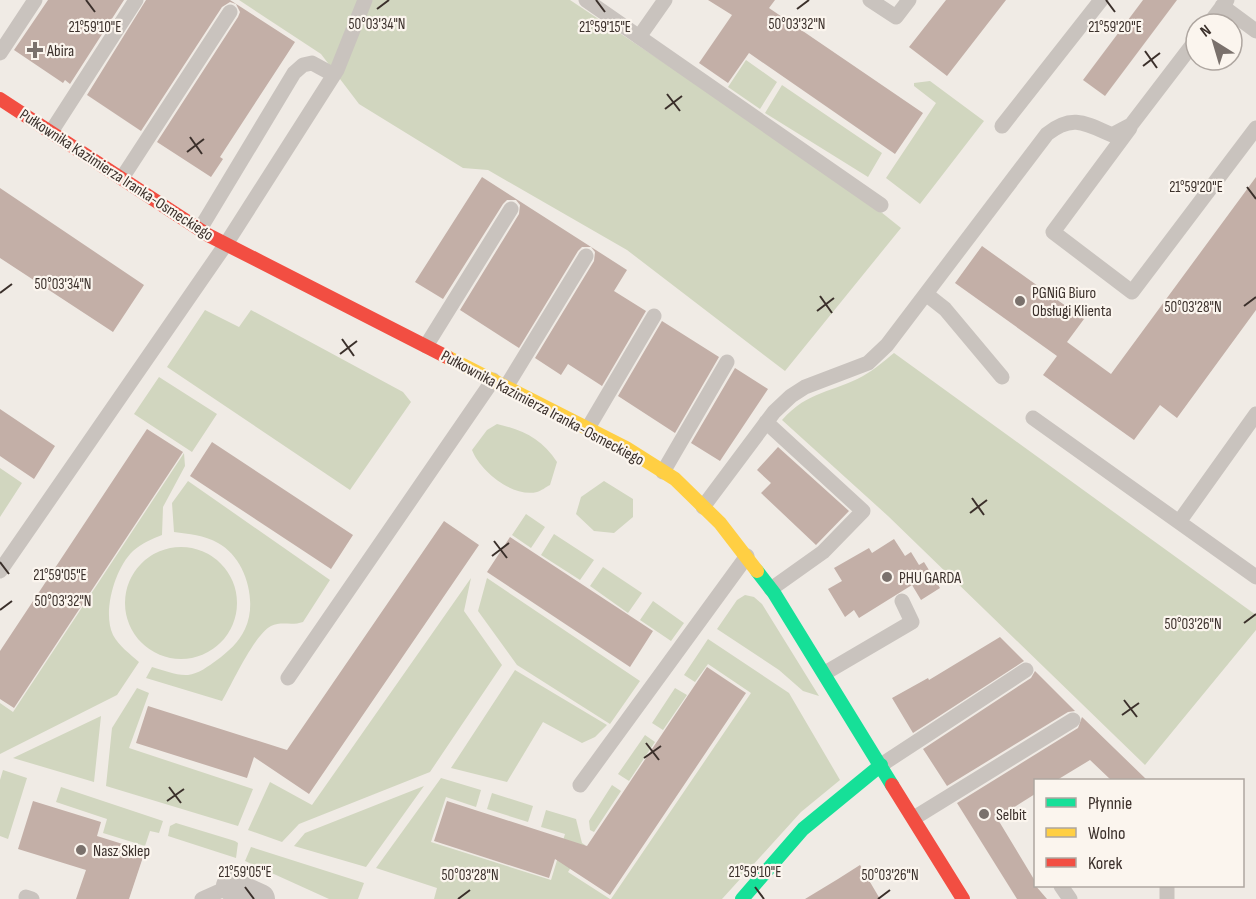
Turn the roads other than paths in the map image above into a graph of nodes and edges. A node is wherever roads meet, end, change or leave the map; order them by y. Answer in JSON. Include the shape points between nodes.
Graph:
{"nodes":[{"id":1,"x":35,"y":0,"type":"edge"},
{"id":2,"x":136,"y":0,"type":"edge"},
{"id":3,"x":365,"y":0,"type":"edge"},
{"id":4,"x":586,"y":0,"type":"edge"},
{"id":5,"x":665,"y":0,"type":"edge"},
{"id":6,"x":870,"y":0,"type":"edge"},
{"id":7,"x":909,"y":0,"type":"edge"},
{"id":8,"x":1101,"y":0,"type":"edge"},
{"id":9,"x":1225,"y":3,"type":"edge"},
{"id":10,"x":230,"y":12,"type":"dead end"},
{"id":11,"x":1256,"y":31,"type":"edge"},
{"id":12,"x":639,"y":37,"type":"junction"},
{"id":13,"x":0,"y":53,"type":"edge"},
{"id":14,"x":1184,"y":56,"type":"edge"},
{"id":15,"x":334,"y":75,"type":"junction"},
{"id":16,"x":0,"y":99,"type":"edge"},
{"id":17,"x":1131,"y":125,"type":"junction"},
{"id":18,"x":1002,"y":126,"type":"dead end"},
{"id":19,"x":1256,"y":128,"type":"edge"},
{"id":20,"x":51,"y":132,"type":"junction"},
{"id":21,"x":122,"y":178,"type":"junction"},
{"id":22,"x":881,"y":205,"type":"dead end"},
{"id":23,"x":511,"y":209,"type":"dead end"},
{"id":24,"x":200,"y":229,"type":"junction"},
{"id":25,"x":226,"y":244,"type":"junction"},
{"id":26,"x":586,"y":256,"type":"dead end"},
{"id":27,"x":926,"y":294,"type":"junction"},
{"id":28,"x":654,"y":316,"type":"dead end"},
{"id":29,"x":426,"y":346,"type":"junction"},
{"id":30,"x":727,"y":362,"type":"dead end"},
{"id":31,"x":1002,"y":377,"type":"dead end"},
{"id":32,"x":500,"y":384,"type":"junction"},
{"id":33,"x":1256,"y":414,"type":"edge"},
{"id":34,"x":1033,"y":418,"type":"dead end"},
{"id":35,"x":766,"y":422,"type":"junction"},
{"id":36,"x":588,"y":428,"type":"junction"},
{"id":37,"x":663,"y":472,"type":"junction"},
{"id":38,"x":703,"y":507,"type":"junction"},
{"id":39,"x":1179,"y":522,"type":"junction"},
{"id":40,"x":747,"y":556,"type":"junction"},
{"id":41,"x":0,"y":571,"type":"edge"},
{"id":42,"x":1256,"y":577,"type":"edge"},
{"id":43,"x":771,"y":589,"type":"junction"},
{"id":44,"x":902,"y":600,"type":"dead end"},
{"id":45,"x":1026,"y":670,"type":"dead end"},
{"id":46,"x":825,"y":673,"type":"junction"},
{"id":47,"x":288,"y":678,"type":"dead end"},
{"id":48,"x":1073,"y":720,"type":"dead end"},
{"id":49,"x":881,"y":765,"type":"junction"},
{"id":50,"x":580,"y":785,"type":"dead end"},
{"id":51,"x":914,"y":818,"type":"junction"},
{"id":52,"x":231,"y":886,"type":"joint"},
{"id":53,"x":202,"y":899,"type":"edge"},
{"id":54,"x":260,"y":899,"type":"edge"},
{"id":55,"x":742,"y":899,"type":"edge"},
{"id":56,"x":963,"y":899,"type":"edge"}],
"edges":[{"from":1,"to":13,"type":"lane"},
{"from":2,"to":20,"type":"lane"},
{"from":3,"to":15,"type":"lane"},
{"from":4,"to":12,"type":"lane"},
{"from":5,"to":12,"type":"lane"},
{"from":6,"to":7,"type":"lane","via":[[896,17]]},
{"from":8,"to":18,"type":"lane"},
{"from":9,"to":11,"type":"lane"},
{"from":10,"to":21,"type":"lane"},
{"from":12,"to":22,"type":"lane"},
{"from":14,"to":17,"type":"lane"},
{"from":15,"to":24,"type":"lane","via":[[312,63],[294,73]]},
{"from":15,"to":25,"type":"lane"},
{"from":16,"to":20,"type":"street","name":"Pułkownika Kazimierza Iranka-Osmeckiego"},
{"from":17,"to":19,"type":"lane","via":[[1053,232],[1132,292]]},
{"from":17,"to":27,"type":"lane","via":[[1112,135],[1086,123],[1061,123],[1047,134]]},
{"from":20,"to":21,"type":"street","name":"Pułkownika Kazimierza Iranka-Osmeckiego"},
{"from":21,"to":24,"type":"street","name":"Pułkownika Kazimierza Iranka-Osmeckiego"},
{"from":23,"to":29,"type":"lane"},
{"from":24,"to":25,"type":"street","name":"Pułkownika Kazimierza Iranka-Osmeckiego"},
{"from":25,"to":29,"type":"street","name":"Pułkownika Kazimierza Iranka-Osmeckiego"},
{"from":25,"to":41,"type":"lane"},
{"from":26,"to":32,"type":"lane"},
{"from":27,"to":31,"type":"lane","via":[[945,309]]},
{"from":27,"to":35,"type":"lane","via":[[868,363],[805,387]]},
{"from":28,"to":36,"type":"lane"},
{"from":29,"to":32,"type":"street","name":"Pułkownika Kazimierza Iranka-Osmeckiego"},
{"from":30,"to":37,"type":"lane"},
{"from":32,"to":36,"type":"street","name":"Pułkownika Kazimierza Iranka-Osmeckiego"},
{"from":32,"to":47,"type":"lane"},
{"from":33,"to":39,"type":"lane"},
{"from":34,"to":39,"type":"lane"},
{"from":35,"to":38,"type":"lane"},
{"from":35,"to":43,"type":"lane","via":[[863,511],[823,552]]},
{"from":36,"to":37,"type":"street","name":"Pułkownika Kazimierza Iranka-Osmeckiego"},
{"from":37,"to":38,"type":"street","name":"Pułkownika Kazimierza Iranka-Osmeckiego"},
{"from":38,"to":40,"type":"street","name":"Pułkownika Kazimierza Iranka-Osmeckiego"},
{"from":39,"to":42,"type":"lane"},
{"from":40,"to":43,"type":"street","name":"Pułkownika Kazimierza Iranka-Osmeckiego"},
{"from":40,"to":50,"type":"lane"},
{"from":43,"to":46,"type":"street","name":"Pułkownika Kazimierza Iranka-Osmeckiego"},
{"from":44,"to":46,"type":"lane","via":[[912,622]]},
{"from":45,"to":49,"type":"lane"},
{"from":46,"to":49,"type":"street","name":"Pułkownika Kazimierza Iranka-Osmeckiego"},
{"from":48,"to":51,"type":"lane"},
{"from":49,"to":51,"type":"street","name":"Pułkownika Kazimierza Iranka-Osmeckiego"},
{"from":49,"to":55,"type":"street","via":[[803,829]]},
{"from":51,"to":56,"type":"street","name":"Pułkownika Kazimierza Iranka-Osmeckiego"},
{"from":52,"to":53,"type":"lane"},
{"from":52,"to":54,"type":"street"}]}
